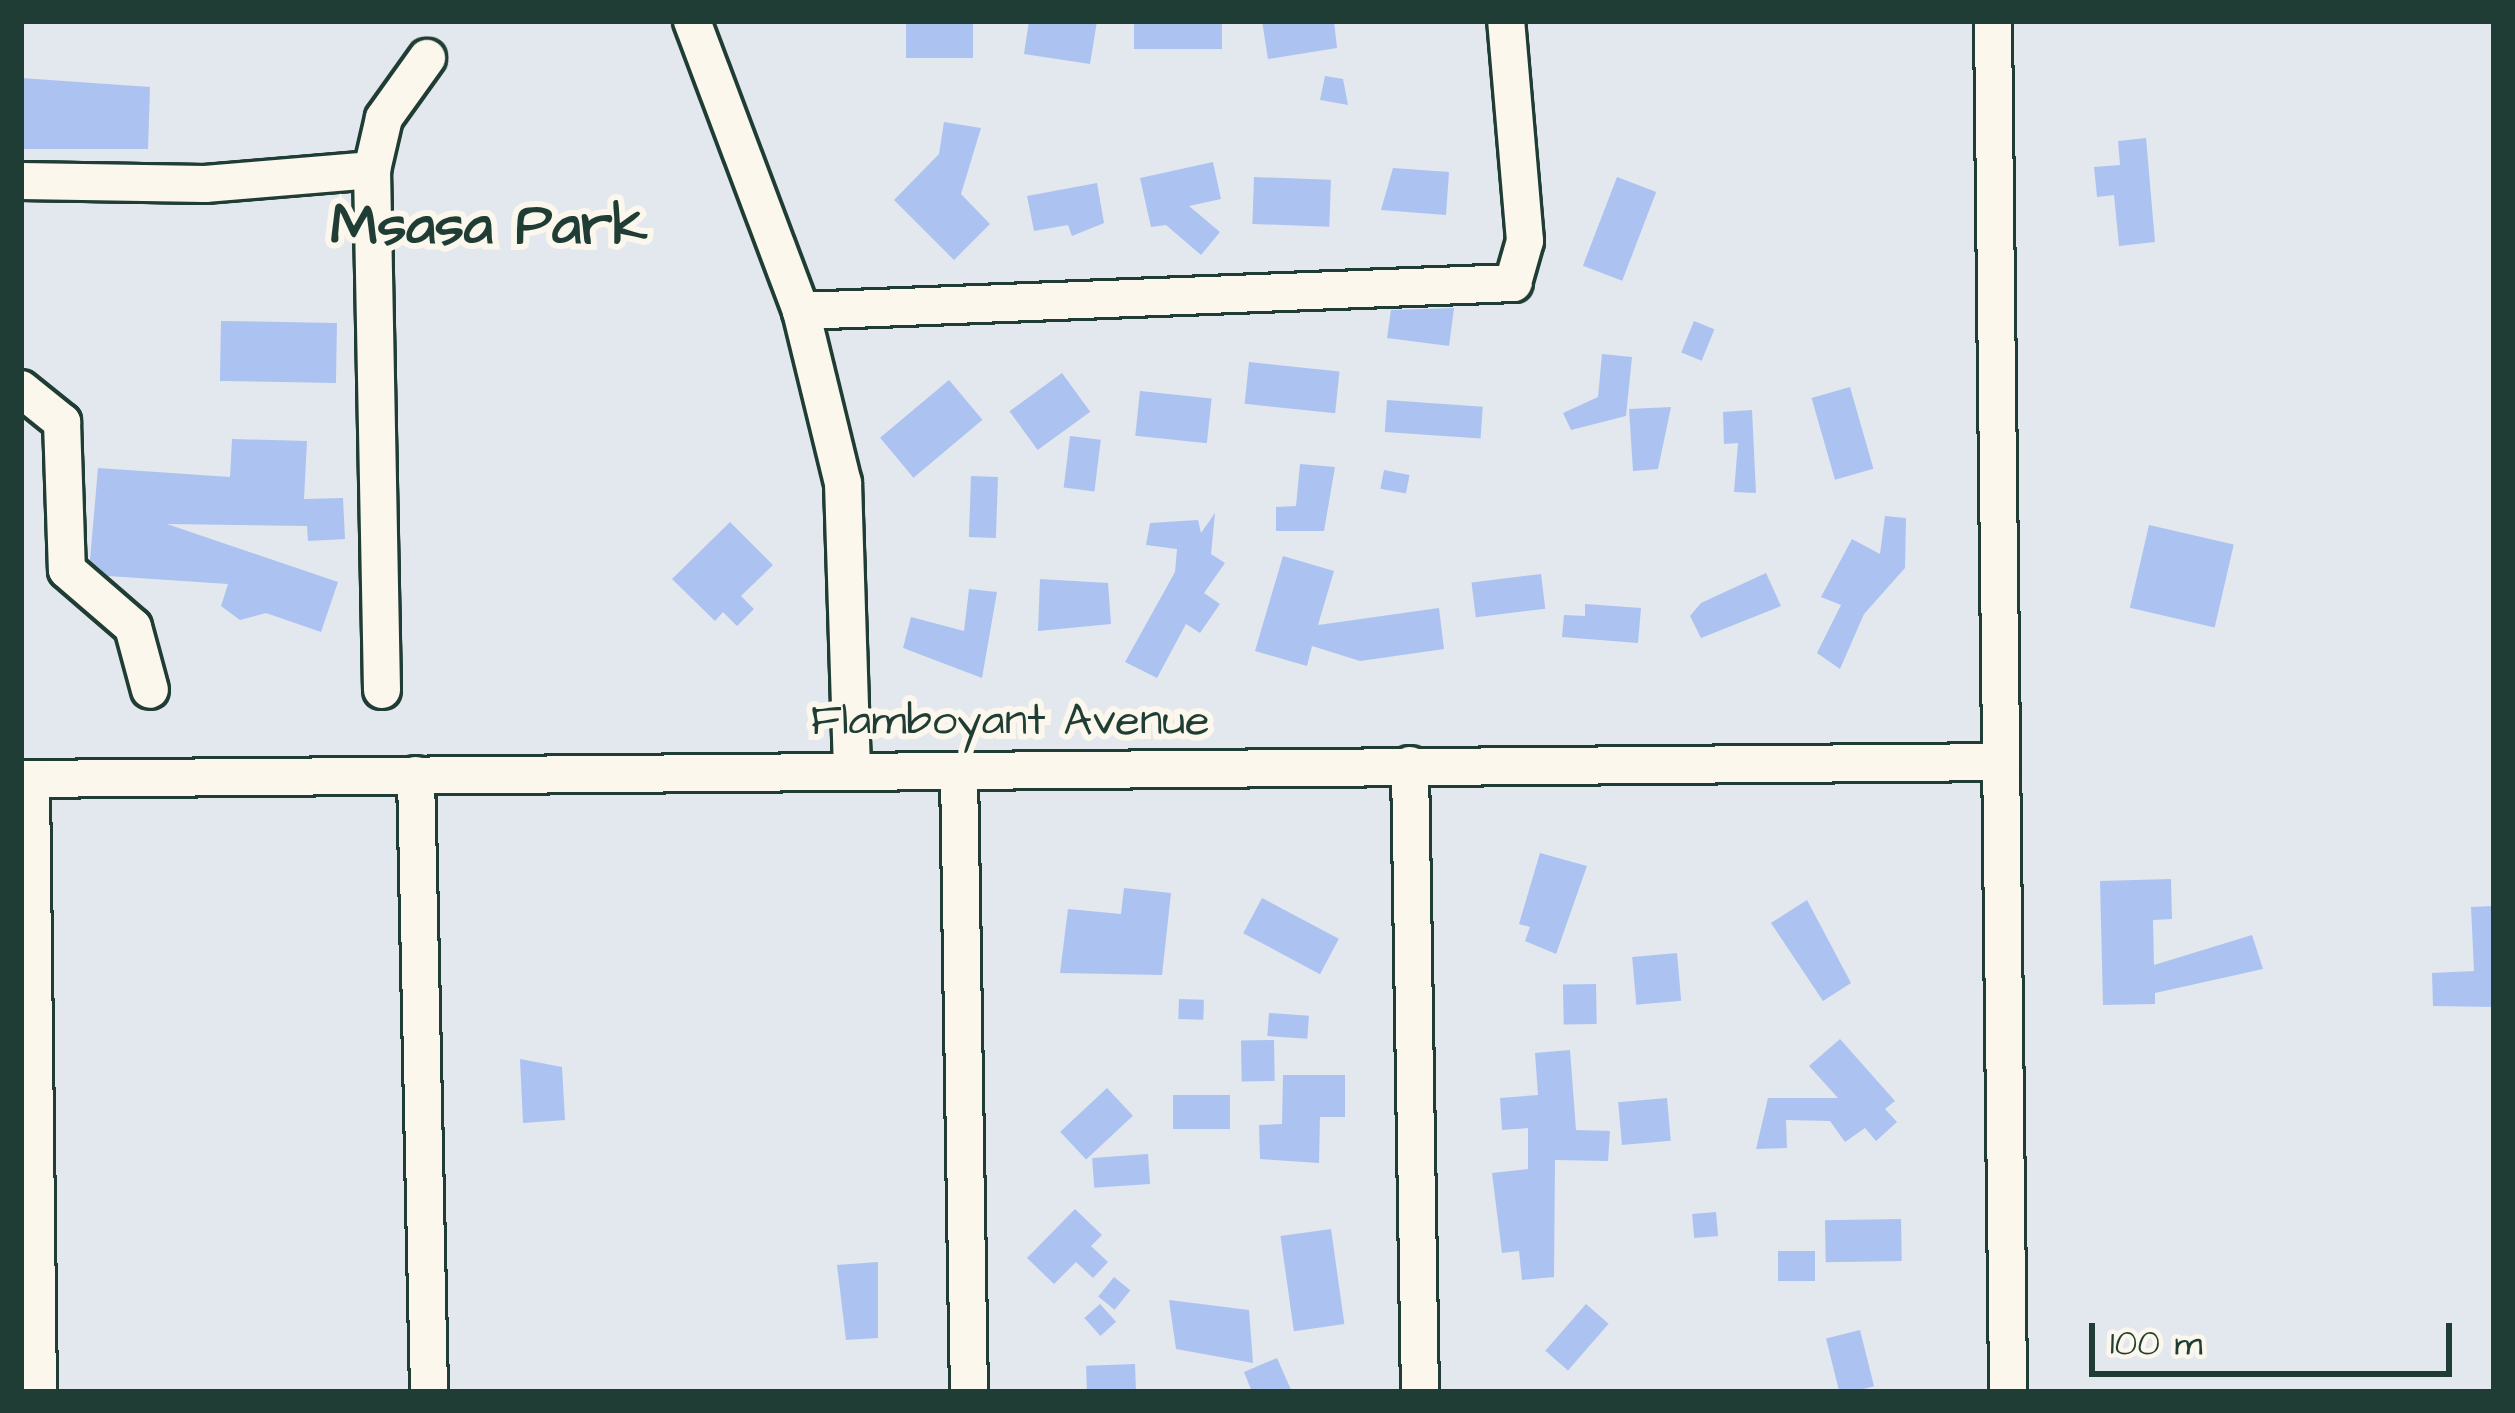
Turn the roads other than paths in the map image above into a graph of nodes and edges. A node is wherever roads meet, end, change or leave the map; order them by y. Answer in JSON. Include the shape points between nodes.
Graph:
{"nodes":[{"id":1,"x":692,"y":21,"type":"edge"},
{"id":2,"x":1506,"y":21,"type":"edge"},
{"id":3,"x":1993,"y":21,"type":"edge"},
{"id":4,"x":427,"y":58,"type":"dead end"},
{"id":5,"x":372,"y":170,"type":"junction"},
{"id":6,"x":21,"y":181,"type":"edge"},
{"id":7,"x":801,"y":311,"type":"junction"},
{"id":8,"x":21,"y":389,"type":"edge"},
{"id":9,"x":150,"y":690,"type":"dead end"},
{"id":10,"x":382,"y":690,"type":"dead end"},
{"id":11,"x":2000,"y":762,"type":"junction"},
{"id":12,"x":1410,"y":765,"type":"junction"},
{"id":13,"x":851,"y":771,"type":"junction"},
{"id":14,"x":959,"y":772,"type":"junction"},
{"id":15,"x":416,"y":775,"type":"junction"},
{"id":16,"x":26,"y":779,"type":"edge"},
{"id":17,"x":38,"y":1392,"type":"edge"},
{"id":18,"x":429,"y":1392,"type":"edge"},
{"id":19,"x":969,"y":1392,"type":"edge"},
{"id":20,"x":1420,"y":1392,"type":"edge"},
{"id":21,"x":2008,"y":1392,"type":"edge"}],
"edges":[{"from":1,"to":7,"type":"street"},
{"from":2,"to":7,"type":"street","via":[[1525,241],[1513,284]]},
{"from":3,"to":11,"type":"street"},
{"from":4,"to":5,"type":"street","via":[[385,118]]},
{"from":5,"to":6,"type":"street","via":[[205,184]]},
{"from":5,"to":10,"type":"street"},
{"from":7,"to":13,"type":"street","via":[[843,483]]},
{"from":8,"to":9,"type":"street","via":[[62,422],[67,570],[133,627]]},
{"from":11,"to":12,"type":"street","name":"Flamboyant Avenue"},
{"from":11,"to":21,"type":"street"},
{"from":12,"to":14,"type":"street","name":"Flamboyant Avenue"},
{"from":12,"to":20,"type":"street"},
{"from":13,"to":14,"type":"street","name":"Flamboyant Avenue"},
{"from":13,"to":15,"type":"street","name":"Flamboyant Avenue"},
{"from":14,"to":19,"type":"street"},
{"from":15,"to":16,"type":"street","name":"Flamboyant Avenue"},
{"from":15,"to":18,"type":"street"},
{"from":16,"to":17,"type":"street"}]}
